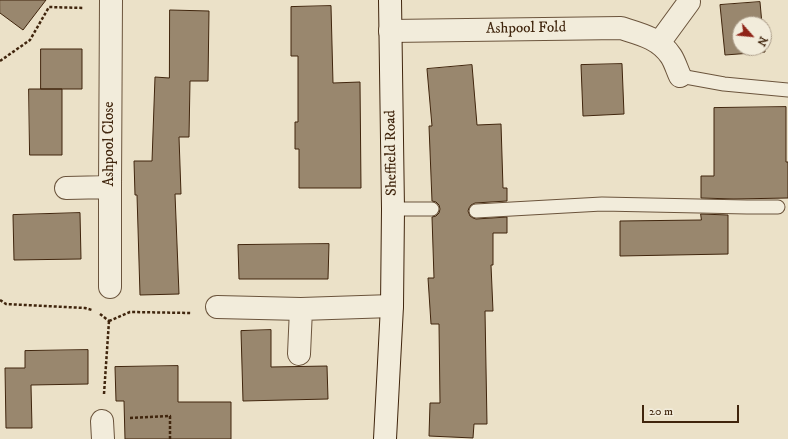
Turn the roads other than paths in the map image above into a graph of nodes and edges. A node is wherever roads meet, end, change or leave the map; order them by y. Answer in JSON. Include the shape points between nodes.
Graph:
{"nodes":[{"id":1,"x":111,"y":0,"type":"edge"},
{"id":2,"x":390,"y":0,"type":"edge"},
{"id":3,"x":689,"y":2,"type":"dead end"},
{"id":4,"x":390,"y":31,"type":"junction"},
{"id":5,"x":659,"y":43,"type":"junction"},
{"id":6,"x":680,"y":76,"type":"joint"},
{"id":7,"x":788,"y":90,"type":"edge"},
{"id":8,"x":110,"y":187,"type":"junction"},
{"id":9,"x":66,"y":188,"type":"dead end"},
{"id":10,"x":778,"y":207,"type":"dead end"},
{"id":11,"x":393,"y":209,"type":"junction"},
{"id":12,"x":432,"y":209,"type":"dead end"},
{"id":13,"x":476,"y":211,"type":"dead end"},
{"id":14,"x":110,"y":287,"type":"dead end"},
{"id":15,"x":392,"y":306,"type":"junction"},
{"id":16,"x":217,"y":307,"type":"dead end"},
{"id":17,"x":301,"y":309,"type":"junction"},
{"id":18,"x":299,"y":354,"type":"dead end"},
{"id":19,"x":385,"y":439,"type":"edge"}],
"edges":[{"from":1,"to":8,"type":"street","name":"Ashpool Close"},
{"from":2,"to":4,"type":"street","name":"Sheffield Road"},
{"from":3,"to":5,"type":"street"},
{"from":4,"to":5,"type":"street","name":"Ashpool Fold","via":[[621,28]]},
{"from":4,"to":11,"type":"street","name":"Sheffield Road"},
{"from":5,"to":6,"type":"street","name":"Ashpool Fold","via":[[671,57]]},
{"from":6,"to":7,"type":"lane","via":[[724,84]]},
{"from":8,"to":9,"type":"street"},
{"from":8,"to":14,"type":"street","name":"Ashpool Close"},
{"from":10,"to":13,"type":"lane","via":[[602,204]]},
{"from":11,"to":12,"type":"lane"},
{"from":11,"to":15,"type":"street","name":"Sheffield Road"},
{"from":15,"to":17,"type":"street"},
{"from":15,"to":19,"type":"street","name":"Sheffield Road"},
{"from":16,"to":17,"type":"street"},
{"from":17,"to":18,"type":"street"}]}
